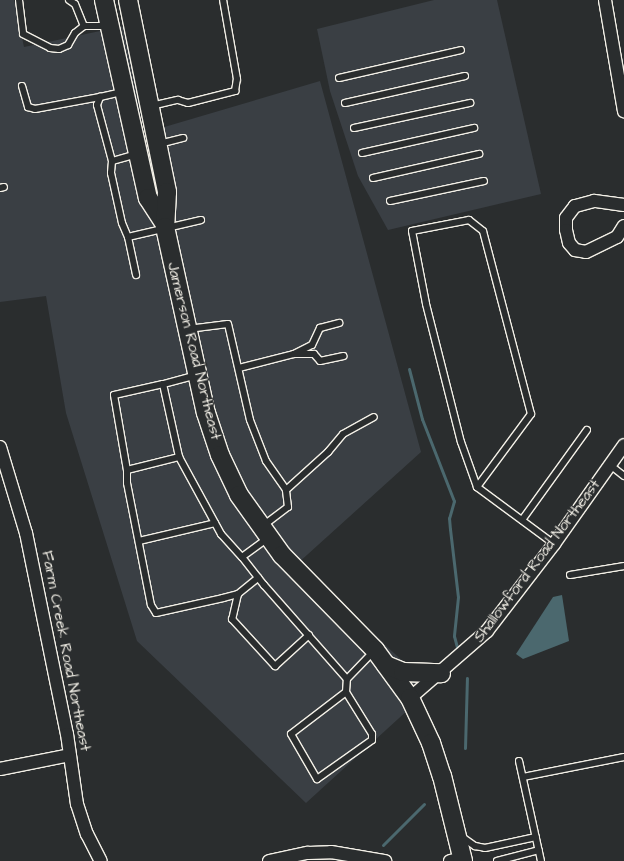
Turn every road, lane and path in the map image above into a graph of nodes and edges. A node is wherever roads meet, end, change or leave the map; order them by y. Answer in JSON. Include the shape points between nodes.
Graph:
{"nodes":[{"id":1,"x":19,"y":0,"type":"edge"},
{"id":2,"x":69,"y":0,"type":"edge"},
{"id":3,"x":104,"y":0,"type":"edge"},
{"id":4,"x":128,"y":0,"type":"edge"},
{"id":5,"x":223,"y":0,"type":"edge"},
{"id":6,"x":605,"y":0,"type":"edge"},
{"id":7,"x":84,"y":26,"type":"junction"},
{"id":8,"x":109,"y":26,"type":"junction"},
{"id":9,"x":461,"y":50,"type":"dead end"},
{"id":10,"x":465,"y":76,"type":"dead end"},
{"id":11,"x":339,"y":78,"type":"dead end"},
{"id":12,"x":22,"y":86,"type":"dead end"},
{"id":13,"x":123,"y":92,"type":"junction"},
{"id":14,"x":100,"y":98,"type":"junction"},
{"id":15,"x":345,"y":103,"type":"dead end"},
{"id":16,"x":470,"y":103,"type":"dead end"},
{"id":17,"x":151,"y":106,"type":"junction"},
{"id":18,"x":624,"y":111,"type":"edge"},
{"id":19,"x":354,"y":128,"type":"dead end"},
{"id":20,"x":474,"y":128,"type":"dead end"},
{"id":21,"x":183,"y":138,"type":"dead end"},
{"id":22,"x":158,"y":144,"type":"junction"},
{"id":23,"x":362,"y":153,"type":"dead end"},
{"id":24,"x":138,"y":154,"type":"junction"},
{"id":25,"x":479,"y":154,"type":"dead end"},
{"id":26,"x":112,"y":161,"type":"junction"},
{"id":27,"x":373,"y":178,"type":"dead end"},
{"id":28,"x":484,"y":181,"type":"dead end"},
{"id":29,"x":390,"y":201,"type":"dead end"},
{"id":30,"x":624,"y":205,"type":"edge"},
{"id":31,"x":202,"y":220,"type":"dead end"},
{"id":32,"x":165,"y":225,"type":"junction"},
{"id":33,"x":624,"y":226,"type":"edge"},
{"id":34,"x":128,"y":237,"type":"junction"},
{"id":35,"x":136,"y":275,"type":"dead end"},
{"id":36,"x":339,"y":323,"type":"dead end"},
{"id":37,"x":187,"y":329,"type":"junction"},
{"id":38,"x":294,"y":354,"type":"junction"},
{"id":39,"x":343,"y":356,"type":"dead end"},
{"id":40,"x":239,"y":368,"type":"junction"},
{"id":41,"x":197,"y":375,"type":"junction"},
{"id":42,"x":163,"y":384,"type":"junction"},
{"id":43,"x":374,"y":417,"type":"dead end"},
{"id":44,"x":587,"y":430,"type":"dead end"},
{"id":45,"x":0,"y":447,"type":"edge"},
{"id":46,"x":622,"y":453,"type":"edge"},
{"id":47,"x":179,"y":457,"type":"junction"},
{"id":48,"x":610,"y":464,"type":"junction"},
{"id":49,"x":127,"y":470,"type":"junction"},
{"id":50,"x":624,"y":476,"type":"edge"},
{"id":51,"x":477,"y":487,"type":"junction"},
{"id":52,"x":286,"y":490,"type":"junction"},
{"id":53,"x":522,"y":520,"type":"junction"},
{"id":54,"x":215,"y":523,"type":"junction"},
{"id":55,"x":265,"y":532,"type":"junction"},
{"id":56,"x":139,"y":541,"type":"junction"},
{"id":57,"x":554,"y":544,"type":"junction"},
{"id":58,"x":242,"y":557,"type":"junction"},
{"id":59,"x":624,"y":566,"type":"edge"},
{"id":60,"x":570,"y":576,"type":"dead end"},
{"id":61,"x":258,"y":578,"type":"junction"},
{"id":62,"x":238,"y":594,"type":"junction"},
{"id":63,"x":309,"y":635,"type":"junction"},
{"id":64,"x":375,"y":650,"type":"junction"},
{"id":65,"x":386,"y":664,"type":"junction"},
{"id":66,"x":441,"y":673,"type":"junction"},
{"id":67,"x":347,"y":678,"type":"junction"},
{"id":68,"x":346,"y":692,"type":"junction"},
{"id":69,"x":410,"y":698,"type":"junction"},
{"id":70,"x":70,"y":755,"type":"junction"},
{"id":71,"x":624,"y":757,"type":"edge"},
{"id":72,"x":519,"y":761,"type":"dead end"},
{"id":73,"x":0,"y":770,"type":"edge"},
{"id":74,"x":523,"y":777,"type":"junction"},
{"id":75,"x":456,"y":833,"type":"junction"},
{"id":76,"x":536,"y":837,"type":"junction"},
{"id":77,"x":538,"y":850,"type":"junction"},
{"id":78,"x":459,"y":860,"type":"edge"},
{"id":79,"x":101,"y":861,"type":"edge"},
{"id":80,"x":269,"y":861,"type":"edge"},
{"id":81,"x":385,"y":861,"type":"edge"},
{"id":82,"x":497,"y":861,"type":"edge"},
{"id":83,"x":541,"y":861,"type":"edge"}],
"edges":[{"from":1,"to":7,"type":"lane","via":[[23,34],[50,48],[68,46],[75,33]]},
{"from":2,"to":7,"type":"lane","via":[[75,4]]},
{"from":3,"to":8,"type":"street","name":"Jamerson Road Northeast"},
{"from":4,"to":17,"type":"street","name":"Jamerson Road Northeast"},
{"from":5,"to":17,"type":"lane","via":[[238,86],[230,93],[188,103],[178,100]]},
{"from":6,"to":18,"type":"street"},
{"from":7,"to":8,"type":"lane"},
{"from":8,"to":13,"type":"street","name":"Jamerson Road Northeast"},
{"from":9,"to":11,"type":"lane"},
{"from":10,"to":15,"type":"lane"},
{"from":12,"to":14,"type":"lane","via":[[28,107]]},
{"from":13,"to":14,"type":"lane"},
{"from":13,"to":24,"type":"street","name":"Jamerson Road Northeast"},
{"from":14,"to":26,"type":"lane","via":[[97,105]]},
{"from":16,"to":19,"type":"lane"},
{"from":17,"to":22,"type":"street","name":"Jamerson Road Northeast"},
{"from":20,"to":23,"type":"lane"},
{"from":21,"to":22,"type":"lane"},
{"from":22,"to":32,"type":"street","name":"Jamerson Road Northeast","via":[[167,192]]},
{"from":24,"to":26,"type":"lane"},
{"from":24,"to":32,"type":"street","name":"Jamerson Road Northeast","via":[[148,198]]},
{"from":25,"to":27,"type":"lane"},
{"from":26,"to":34,"type":"lane","via":[[122,223]]},
{"from":28,"to":29,"type":"lane"},
{"from":30,"to":33,"type":"street","via":[[594,201],[575,206],[566,218],[566,230],[569,243],[575,250],[586,252],[617,237]]},
{"from":31,"to":32,"type":"lane"},
{"from":32,"to":34,"type":"lane"},
{"from":32,"to":37,"type":"street","name":"Jamerson Road Northeast"},
{"from":34,"to":35,"type":"lane"},
{"from":36,"to":38,"type":"lane","via":[[320,328],[312,345]]},
{"from":37,"to":40,"type":"lane","via":[[228,324]]},
{"from":37,"to":41,"type":"street","name":"Jamerson Road Northeast"},
{"from":38,"to":39,"type":"lane","via":[[314,354],[320,361]]},
{"from":38,"to":40,"type":"lane"},
{"from":40,"to":52,"type":"lane","via":[[253,427],[266,461]]},
{"from":41,"to":42,"type":"lane"},
{"from":41,"to":55,"type":"street","name":"Jamerson Road Northeast","via":[[220,455],[239,496]]},
{"from":42,"to":47,"type":"lane"},
{"from":42,"to":49,"type":"lane","via":[[114,395]]},
{"from":43,"to":52,"type":"lane","via":[[343,434],[328,452]]},
{"from":44,"to":53,"type":"lane"},
{"from":45,"to":70,"type":"street","name":"Farm Creek Road Northeast","via":[[26,533]]},
{"from":46,"to":48,"type":"street","name":"Shallowford Road Northeast"},
{"from":47,"to":49,"type":"lane"},
{"from":47,"to":54,"type":"lane"},
{"from":48,"to":50,"type":"lane"},
{"from":48,"to":57,"type":"street","name":"Shallowford Road Northeast"},
{"from":49,"to":56,"type":"lane","via":[[127,483]]},
{"from":51,"to":51,"type":"lane","via":[[454,412],[426,304],[412,231],[469,220],[483,231],[531,414]]},
{"from":51,"to":53,"type":"lane"},
{"from":52,"to":55,"type":"lane","via":[[288,507]]},
{"from":53,"to":57,"type":"lane"},
{"from":54,"to":56,"type":"lane"},
{"from":54,"to":58,"type":"lane","via":[[221,534]]},
{"from":55,"to":58,"type":"lane"},
{"from":55,"to":64,"type":"street","name":"Jamerson Road Northeast","via":[[303,578]]},
{"from":56,"to":62,"type":"lane","via":[[151,605],[156,613]]},
{"from":57,"to":66,"type":"street","name":"Shallowford Road Northeast","via":[[487,631]]},
{"from":58,"to":61,"type":"lane"},
{"from":59,"to":60,"type":"lane"},
{"from":61,"to":62,"type":"lane"},
{"from":61,"to":63,"type":"lane"},
{"from":62,"to":63,"type":"lane","via":[[232,619],[275,666]]},
{"from":63,"to":67,"type":"lane"},
{"from":64,"to":65,"type":"street","name":"Jamerson Road Northeast"},
{"from":64,"to":67,"type":"lane"},
{"from":65,"to":66,"type":"street","via":[[403,672]]},
{"from":65,"to":69,"type":"street","name":"Jamerson Road Northeast"},
{"from":66,"to":69,"type":"street","name":"Shallowford Road Northeast"},
{"from":67,"to":68,"type":"lane"},
{"from":68,"to":68,"type":"lane","via":[[372,734],[372,740],[317,780],[291,734]]},
{"from":69,"to":75,"type":"street","via":[[431,743]]},
{"from":70,"to":73,"type":"street"},
{"from":70,"to":79,"type":"street","name":"Farm Creek Road Northeast","via":[[81,819]]},
{"from":71,"to":74,"type":"lane"},
{"from":72,"to":74,"type":"lane"},
{"from":74,"to":76,"type":"lane"},
{"from":75,"to":76,"type":"lane","via":[[475,846],[485,848]]},
{"from":75,"to":78,"type":"street"},
{"from":76,"to":77,"type":"lane"},
{"from":77,"to":82,"type":"lane"},
{"from":77,"to":83,"type":"lane"},
{"from":80,"to":81,"type":"street","via":[[308,853],[331,852]]}]}
